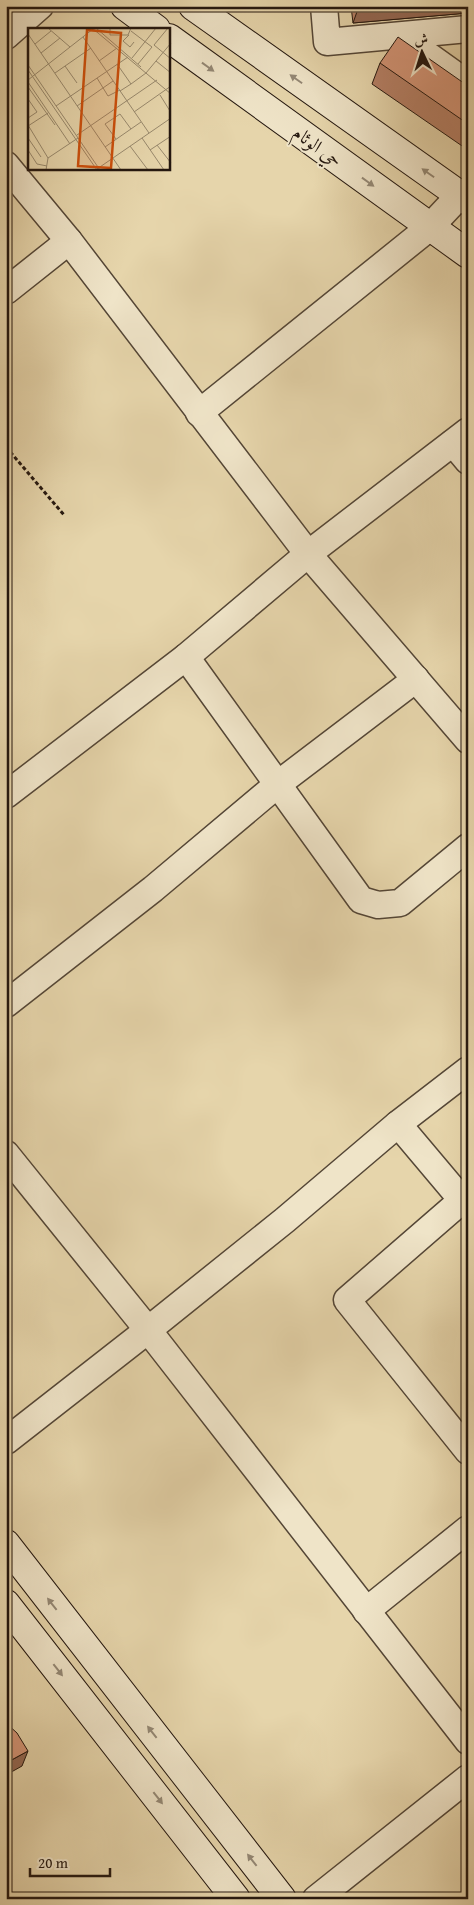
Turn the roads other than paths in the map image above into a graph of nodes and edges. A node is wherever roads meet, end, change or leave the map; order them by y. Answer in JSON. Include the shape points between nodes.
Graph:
{"nodes":[{"id":1,"x":40,"y":6,"type":"edge"},
{"id":2,"x":125,"y":6,"type":"edge"},
{"id":3,"x":193,"y":6,"type":"edge"},
{"id":4,"x":324,"y":6,"type":"edge"},
{"id":5,"x":155,"y":28,"type":"edge"},
{"id":6,"x":468,"y":29,"type":"edge"},
{"id":7,"x":6,"y":36,"type":"edge"},
{"id":8,"x":401,"y":36,"type":"junction"},
{"id":9,"x":170,"y":39,"type":"edge"},
{"id":10,"x":468,"y":84,"type":"edge"},
{"id":11,"x":6,"y":165,"type":"edge"},
{"id":12,"x":464,"y":198,"type":"edge"},
{"id":13,"x":430,"y":227,"type":"junction"},
{"id":14,"x":69,"y":242,"type":"junction"},
{"id":15,"x":468,"y":254,"type":"edge"},
{"id":16,"x":6,"y":291,"type":"edge"},
{"id":17,"x":199,"y":413,"type":"junction"},
{"id":18,"x":463,"y":445,"type":"edge"},
{"id":19,"x":308,"y":554,"type":"junction"},
{"id":20,"x":186,"y":657,"type":"junction"},
{"id":21,"x":416,"y":679,"type":"junction"},
{"id":22,"x":468,"y":740,"type":"edge"},
{"id":23,"x":278,"y":784,"type":"junction"},
{"id":24,"x":6,"y":794,"type":"edge"},
{"id":25,"x":468,"y":847,"type":"edge"},
{"id":26,"x":6,"y":1004,"type":"edge"},
{"id":27,"x":468,"y":1070,"type":"edge"},
{"id":28,"x":398,"y":1124,"type":"junction"},
{"id":29,"x":6,"y":1154,"type":"edge"},
{"id":30,"x":465,"y":1198,"type":"edge"},
{"id":31,"x":148,"y":1330,"type":"junction"},
{"id":32,"x":6,"y":1441,"type":"edge"},
{"id":33,"x":468,"y":1451,"type":"edge"},
{"id":34,"x":468,"y":1529,"type":"edge"},
{"id":35,"x":6,"y":1544,"type":"edge"},
{"id":36,"x":6,"y":1604,"type":"edge"},
{"id":37,"x":366,"y":1612,"type":"junction"},
{"id":38,"x":468,"y":1741,"type":"edge"},
{"id":39,"x":468,"y":1778,"type":"edge"},
{"id":40,"x":236,"y":1899,"type":"edge"},
{"id":41,"x":282,"y":1899,"type":"edge"},
{"id":42,"x":316,"y":1899,"type":"edge"}],
"edges":[{"from":1,"to":7,"type":"street"},
{"from":2,"to":5,"type":"street"},
{"from":12,"to":3,"type":"street","one_way":true},
{"from":4,"to":8,"type":"street","via":[[327,42]]},
{"from":6,"to":8,"type":"street"},
{"from":8,"to":10,"type":"street"},
{"from":9,"to":13,"type":"street","name":"حي الوئام","one_way":true},
{"from":11,"to":14,"type":"street"},
{"from":12,"to":13,"type":"street"},
{"from":13,"to":15,"type":"street","name":"حي الوئام"},
{"from":13,"to":17,"type":"street"},
{"from":14,"to":16,"type":"street"},
{"from":14,"to":17,"type":"street"},
{"from":17,"to":19,"type":"street"},
{"from":18,"to":19,"type":"street"},
{"from":19,"to":20,"type":"street"},
{"from":19,"to":21,"type":"street"},
{"from":20,"to":23,"type":"street"},
{"from":20,"to":24,"type":"street"},
{"from":21,"to":22,"type":"street"},
{"from":21,"to":23,"type":"street"},
{"from":23,"to":25,"type":"street","via":[[362,900],[378,905],[400,903]]},
{"from":23,"to":26,"type":"street","via":[[153,889]]},
{"from":27,"to":28,"type":"street"},
{"from":28,"to":30,"type":"street"},
{"from":28,"to":31,"type":"street"},
{"from":29,"to":31,"type":"street"},
{"from":30,"to":33,"type":"street","via":[[347,1300]]},
{"from":31,"to":32,"type":"street"},
{"from":31,"to":37,"type":"street"},
{"from":34,"to":37,"type":"street"},
{"from":41,"to":35,"type":"street","one_way":true},
{"from":36,"to":40,"type":"street","one_way":true},
{"from":37,"to":38,"type":"street"},
{"from":39,"to":42,"type":"street"}]}
